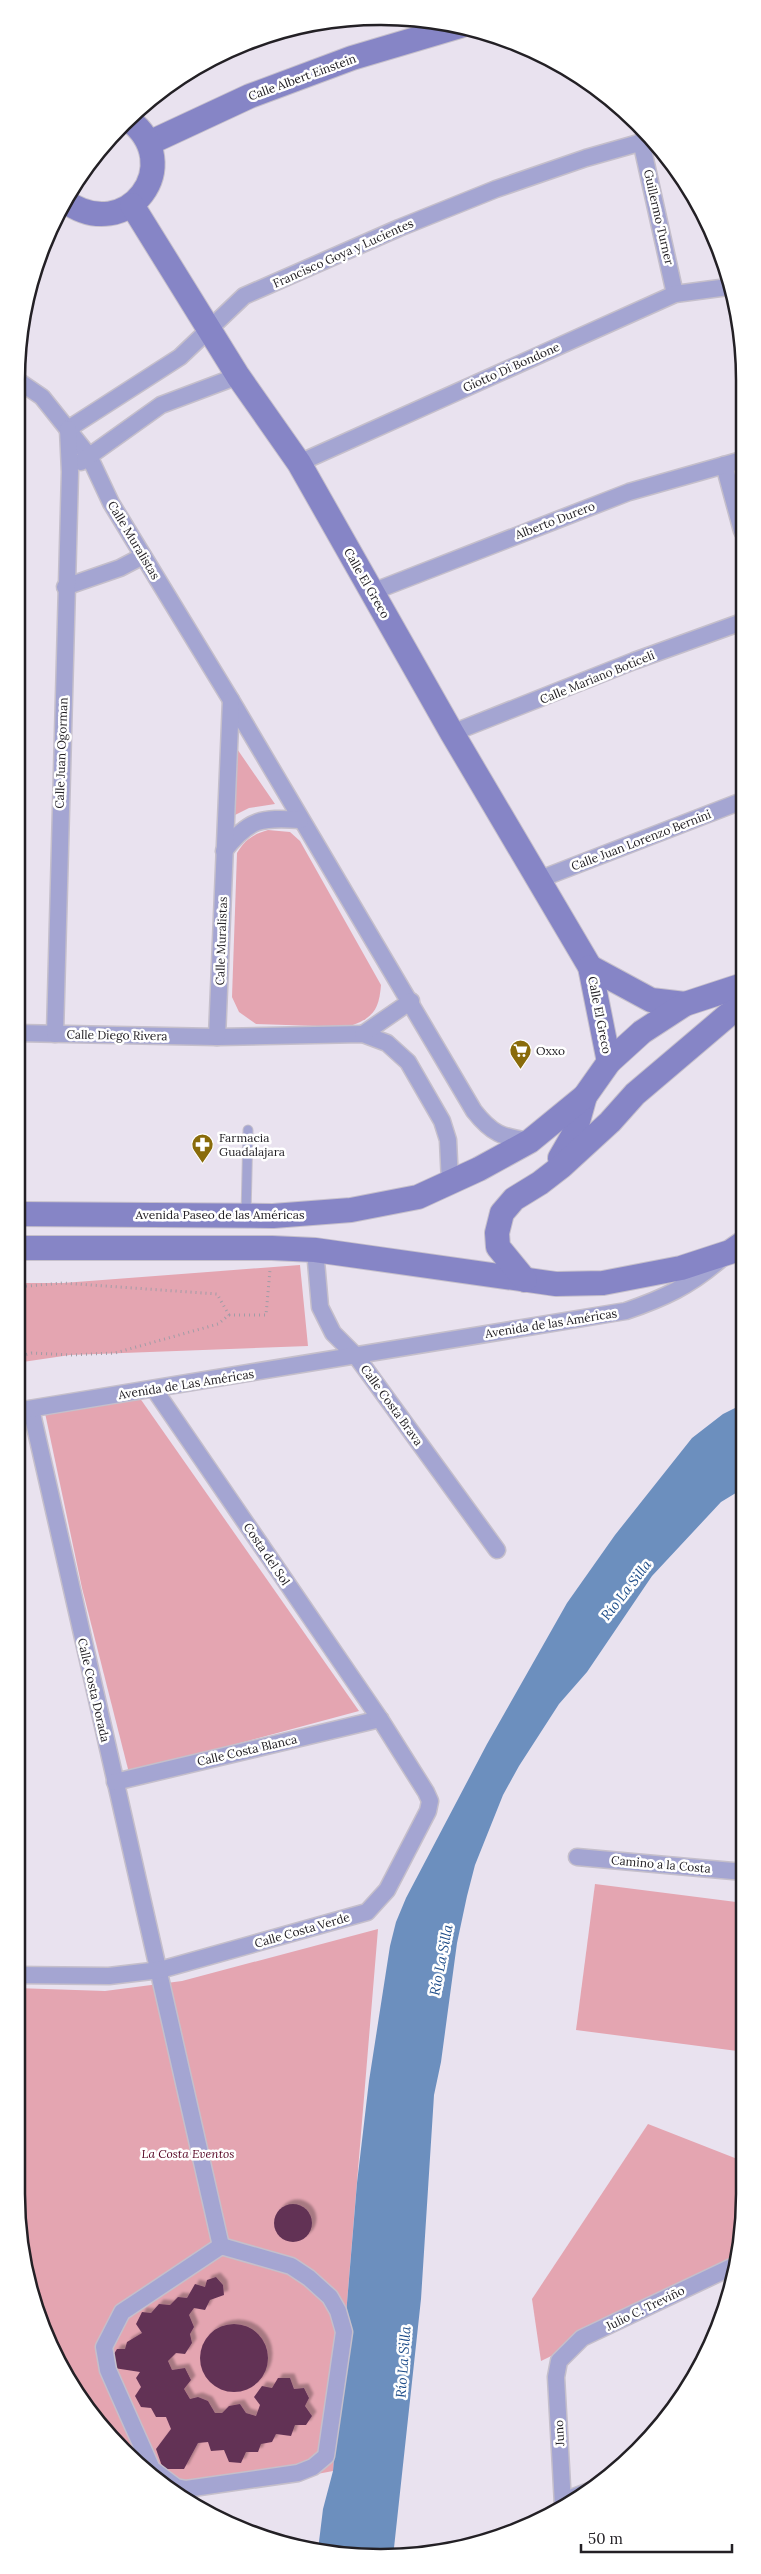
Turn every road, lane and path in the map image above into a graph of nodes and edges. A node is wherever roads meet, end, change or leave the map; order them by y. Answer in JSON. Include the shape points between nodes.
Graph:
{"nodes":[{"id":1,"x":444,"y":31,"type":"edge"},
{"id":2,"x":135,"y":124,"type":"edge"},
{"id":3,"x":643,"y":141,"type":"edge"},
{"id":4,"x":149,"y":143,"type":"junction"},
{"id":5,"x":648,"y":146,"type":"edge"},
{"id":6,"x":72,"y":205,"type":"edge"},
{"id":7,"x":132,"y":205,"type":"junction"},
{"id":8,"x":724,"y":288,"type":"edge"},
{"id":9,"x":675,"y":294,"type":"junction"},
{"id":10,"x":209,"y":328,"type":"junction"},
{"id":11,"x":238,"y":376,"type":"junction"},
{"id":12,"x":25,"y":385,"type":"edge"},
{"id":13,"x":68,"y":430,"type":"junction"},
{"id":14,"x":89,"y":456,"type":"junction"},
{"id":15,"x":736,"y":462,"type":"edge"},
{"id":16,"x":299,"y":463,"type":"junction"},
{"id":17,"x":724,"y":465,"type":"junction"},
{"id":18,"x":70,"y":472,"type":"junction"},
{"id":19,"x":736,"y":509,"type":"edge"},
{"id":20,"x":143,"y":556,"type":"junction"},
{"id":21,"x":65,"y":587,"type":"junction"},
{"id":22,"x":372,"y":592,"type":"junction"},
{"id":23,"x":736,"y":624,"type":"edge"},
{"id":24,"x":231,"y":700,"type":"junction"},
{"id":25,"x":452,"y":733,"type":"junction"},
{"id":26,"x":736,"y":803,"type":"edge"},
{"id":27,"x":300,"y":820,"type":"junction"},
{"id":28,"x":224,"y":851,"type":"junction"},
{"id":29,"x":540,"y":879,"type":"junction"},
{"id":30,"x":590,"y":967,"type":"junction"},
{"id":31,"x":411,"y":1001,"type":"junction"},
{"id":32,"x":736,"y":1003,"type":"edge"},
{"id":33,"x":685,"y":1004,"type":"junction"},
{"id":34,"x":736,"y":1009,"type":"edge"},
{"id":35,"x":25,"y":1033,"type":"edge"},
{"id":36,"x":55,"y":1034,"type":"junction"},
{"id":37,"x":363,"y":1034,"type":"junction"},
{"id":38,"x":217,"y":1037,"type":"junction"},
{"id":39,"x":609,"y":1062,"type":"junction"},
{"id":40,"x":585,"y":1096,"type":"junction"},
{"id":41,"x":248,"y":1130,"type":"dead end"},
{"id":42,"x":530,"y":1140,"type":"junction"},
{"id":43,"x":450,"y":1183,"type":"junction"},
{"id":44,"x":540,"y":1183,"type":"junction"},
{"id":45,"x":25,"y":1214,"type":"edge"},
{"id":46,"x":246,"y":1215,"type":"junction"},
{"id":47,"x":736,"y":1247,"type":"edge"},
{"id":48,"x":25,"y":1248,"type":"edge"},
{"id":49,"x":272,"y":1248,"type":"junction"},
{"id":50,"x":315,"y":1250,"type":"junction"},
{"id":51,"x":525,"y":1280,"type":"junction"},
{"id":52,"x":25,"y":1286,"type":"edge"},
{"id":53,"x":229,"y":1315,"type":"junction"},
{"id":54,"x":25,"y":1355,"type":"edge"},
{"id":55,"x":356,"y":1356,"type":"junction"},
{"id":56,"x":154,"y":1389,"type":"junction"},
{"id":57,"x":25,"y":1410,"type":"edge"},
{"id":58,"x":25,"y":1414,"type":"edge"},
{"id":59,"x":497,"y":1550,"type":"dead end"},
{"id":60,"x":380,"y":1719,"type":"junction"},
{"id":61,"x":115,"y":1782,"type":"junction"},
{"id":62,"x":577,"y":1857,"type":"dead end"},
{"id":63,"x":736,"y":1871,"type":"edge"},
{"id":64,"x":160,"y":1970,"type":"junction"},
{"id":65,"x":25,"y":1975,"type":"edge"},
{"id":66,"x":221,"y":2246,"type":"junction"},
{"id":67,"x":728,"y":2269,"type":"edge"},
{"id":68,"x":558,"y":2361,"type":"joint"},
{"id":69,"x":150,"y":2464,"type":"edge"},
{"id":70,"x":182,"y":2488,"type":"edge"},
{"id":71,"x":563,"y":2498,"type":"edge"}],
"edges":[{"from":1,"to":4,"type":"street","name":"Calle Albert Einstein","via":[[352,58],[250,96]]},
{"from":2,"to":4,"type":"street"},
{"from":3,"to":10,"type":"street","name":"Francisco Goya y Lucientes","via":[[496,189],[399,228],[244,296]]},
{"from":4,"to":7,"type":"street","via":[[153,160],[151,177],[144,193]]},
{"from":5,"to":9,"type":"street","name":"Guillermo Turner"},
{"from":6,"to":7,"type":"street","via":[[96,215],[115,214]]},
{"from":7,"to":10,"type":"street","name":"Calle El Greco"},
{"from":8,"to":9,"type":"street","name":"Giotto Di Bondone"},
{"from":9,"to":16,"type":"street","name":"Giotto Di Bondone"},
{"from":10,"to":11,"type":"street","name":"Calle El Greco"},
{"from":10,"to":13,"type":"street","name":"Francisco Goya y Lucientes","via":[[180,357]]},
{"from":11,"to":14,"type":"street","via":[[161,405]]},
{"from":11,"to":16,"type":"street","name":"Calle El Greco"},
{"from":12,"to":13,"type":"street","name":"Calle Muralistas","via":[[42,397]]},
{"from":13,"to":14,"type":"street","name":"Calle Muralistas"},
{"from":13,"to":18,"type":"street","name":"Calle Juan Ogorman"},
{"from":14,"to":18,"type":"street"},
{"from":14,"to":20,"type":"street","name":"Calle Muralistas","via":[[111,503]]},
{"from":15,"to":17,"type":"street","name":"Alberto Durero"},
{"from":16,"to":22,"type":"street","name":"Calle El Greco"},
{"from":17,"to":19,"type":"street"},
{"from":17,"to":22,"type":"street","name":"Alberto Durero","via":[[629,492]]},
{"from":18,"to":21,"type":"street","name":"Calle Juan Ogorman"},
{"from":20,"to":21,"type":"street","via":[[120,568]]},
{"from":20,"to":24,"type":"street","name":"Calle Muralistas"},
{"from":21,"to":36,"type":"street","name":"Calle Juan Ogorman"},
{"from":22,"to":25,"type":"street","name":"Calle El Greco"},
{"from":23,"to":25,"type":"street","name":"Calle Mariano Boticeli"},
{"from":24,"to":27,"type":"street","name":"Calle Muralistas"},
{"from":24,"to":28,"type":"street","name":"Calle Muralistas"},
{"from":25,"to":29,"type":"street","name":"Calle El Greco"},
{"from":26,"to":29,"type":"street","name":"Calle Juan Lorenzo Bernini"},
{"from":27,"to":28,"type":"street","via":[[273,818],[256,822],[239,832]]},
{"from":27,"to":31,"type":"street","name":"Calle Muralistas"},
{"from":28,"to":38,"type":"street","name":"Calle Muralistas"},
{"from":29,"to":30,"type":"street","name":"Calle El Greco"},
{"from":30,"to":33,"type":"street","name":"Calle El Greco","via":[[651,1000]]},
{"from":30,"to":39,"type":"street","name":"Calle El Greco"},
{"from":31,"to":37,"type":"street"},
{"from":31,"to":42,"type":"street","name":"Calle Muralistas","via":[[474,1111],[486,1126],[505,1138]]},
{"from":32,"to":33,"type":"street","name":"Avenida Paseo de las Américas"},
{"from":33,"to":39,"type":"street","name":"Avenida Paseo de las Américas","via":[[642,1032]]},
{"from":34,"to":44,"type":"street","via":[[635,1094],[610,1122]]},
{"from":35,"to":36,"type":"street","name":"Calle Diego Rivera"},
{"from":36,"to":38,"type":"street","name":"Calle Diego Rivera"},
{"from":37,"to":38,"type":"street"},
{"from":37,"to":43,"type":"street","via":[[387,1043],[408,1062],[442,1121],[448,1140]]},
{"from":39,"to":40,"type":"street","name":"Avenida Paseo de las Américas"},
{"from":40,"to":42,"type":"street","name":"Avenida Paseo de las Américas"},
{"from":40,"to":44,"type":"street","via":[[575,1132],[562,1156]]},
{"from":41,"to":46,"type":"lane"},
{"from":42,"to":43,"type":"street","name":"Avenida Paseo de las Américas"},
{"from":43,"to":46,"type":"street","name":"Avenida Paseo de las Américas","via":[[418,1197],[351,1210]]},
{"from":44,"to":51,"type":"street","via":[[514,1198],[502,1213],[497,1233],[498,1247]]},
{"from":45,"to":46,"type":"street","name":"Avenida Paseo de las Américas"},
{"from":47,"to":51,"type":"street","via":[[680,1268],[603,1283],[556,1284]]},
{"from":47,"to":55,"type":"street","name":"Avenida de las Américas","via":[[681,1289],[626,1311]]},
{"from":48,"to":49,"type":"street"},
{"from":49,"to":50,"type":"street"},
{"from":49,"to":53,"type":"path","via":[[266,1315]]},
{"from":50,"to":51,"type":"street"},
{"from":50,"to":55,"type":"street","name":"Calle Costa Brava","via":[[320,1307],[333,1333]]},
{"from":52,"to":53,"type":"path","via":[[63,1283],[217,1294]]},
{"from":53,"to":54,"type":"path","via":[[218,1324],[115,1353]]},
{"from":55,"to":56,"type":"street","name":"Avenida de Las Américas"},
{"from":55,"to":59,"type":"street","name":"Calle Costa Brava"},
{"from":56,"to":57,"type":"street","name":"Avenida de Las Américas"},
{"from":56,"to":60,"type":"street","name":"Costa del Sol"},
{"from":58,"to":61,"type":"street","name":"Calle Costa Dorada"},
{"from":60,"to":61,"type":"street","name":"Calle Costa Blanca"},
{"from":60,"to":64,"type":"street","name":"Calle Costa Verde","via":[[430,1801],[428,1812],[377,1903],[367,1912]]},
{"from":61,"to":64,"type":"street","name":"Calle Costa Dorada"},
{"from":62,"to":63,"type":"street","name":"Camino a la Costa"},
{"from":64,"to":65,"type":"street","name":"Calle Costa Verde","via":[[109,1976]]},
{"from":64,"to":66,"type":"street","name":"Calle Costa Dorada"},
{"from":66,"to":69,"type":"street","via":[[122,2312],[104,2347],[108,2370]]},
{"from":66,"to":70,"type":"street","via":[[291,2266],[330,2297],[338,2311],[344,2332],[326,2456],[313,2467],[298,2473]]},
{"from":67,"to":68,"type":"street","name":"Julio C. Treviño","via":[[582,2338]]},
{"from":68,"to":71,"type":"street","name":"Juno","via":[[556,2377]]}]}
